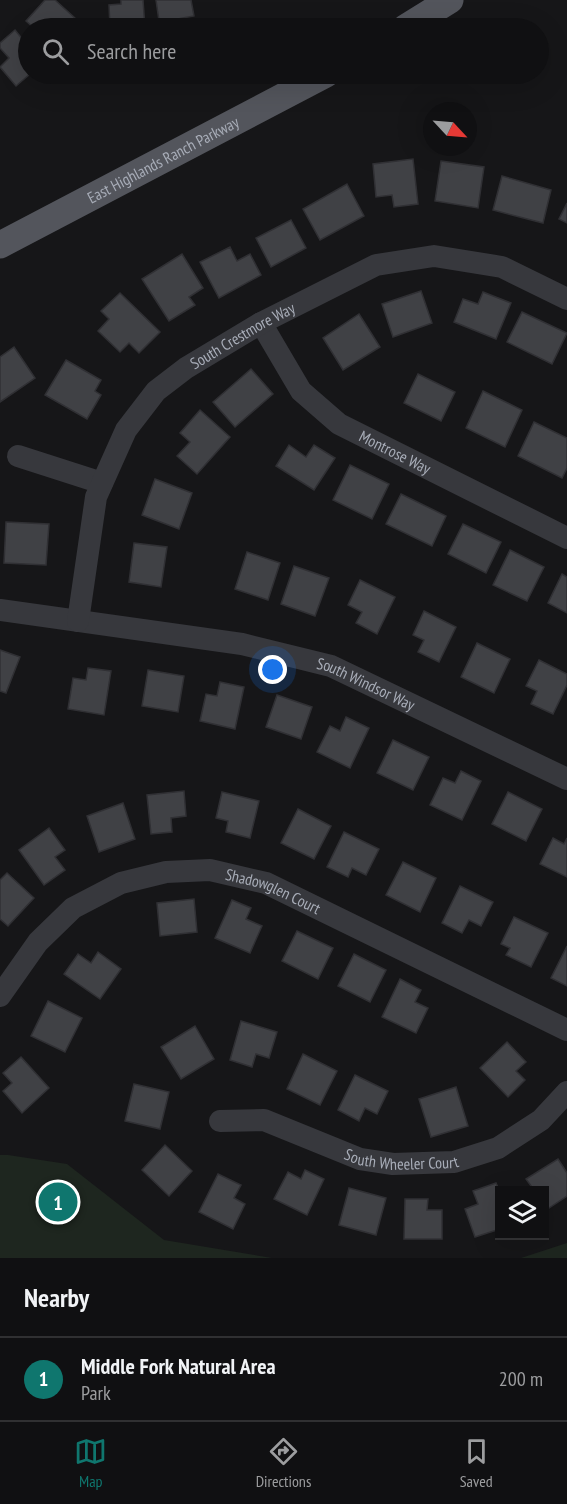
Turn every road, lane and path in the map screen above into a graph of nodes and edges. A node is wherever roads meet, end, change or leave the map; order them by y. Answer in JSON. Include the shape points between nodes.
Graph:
{"nodes":[{"id":1,"x":450,"y":0,"type":"edge"},
{"id":2,"x":421,"y":18,"type":"edge"},
{"id":3,"x":307,"y":84,"type":"edge"},
{"id":4,"x":0,"y":245,"type":"edge"},
{"id":5,"x":567,"y":299,"type":"edge"},
{"id":6,"x":261,"y":323,"type":"junction"},
{"id":7,"x":18,"y":456,"type":"dead end"},
{"id":8,"x":102,"y":483,"type":"junction"},
{"id":9,"x":567,"y":538,"type":"edge"},
{"id":10,"x":0,"y":610,"type":"edge"},
{"id":11,"x":78,"y":621,"type":"junction"},
{"id":12,"x":567,"y":779,"type":"edge"},
{"id":13,"x":0,"y":996,"type":"edge"},
{"id":14,"x":567,"y":1030,"type":"edge"},
{"id":15,"x":567,"y":1092,"type":"edge"},
{"id":16,"x":220,"y":1121,"type":"dead end"}],
"edges":[{"from":1,"to":2,"type":"main road"},
{"from":3,"to":4,"type":"main road","name":"East Highlands Ranch Parkway"},
{"from":5,"to":6,"type":"street","name":"South Crestmore Way","via":[[502,267],[434,256],[376,266]]},
{"from":6,"to":8,"type":"street","name":"South Crestmore Way","via":[[156,391],[126,430]]},
{"from":6,"to":9,"type":"street","name":"Montrose Way","via":[[301,391],[339,424]]},
{"from":7,"to":8,"type":"street"},
{"from":8,"to":11,"type":"street","name":"South Crestmore Way","via":[[96,497]]},
{"from":10,"to":11,"type":"street","name":"South Windsor Way"},
{"from":11,"to":12,"type":"street","name":"South Windsor Way","via":[[242,644],[331,666]]},
{"from":13,"to":14,"type":"street","name":"Shadowglen Court","via":[[38,942],[73,908],[121,883],[166,873],[210,870],[266,883]]},
{"from":15,"to":16,"type":"street","name":"South Wheeler Court","via":[[541,1120],[498,1148],[454,1162],[393,1164],[360,1159],[264,1120]]}]}
